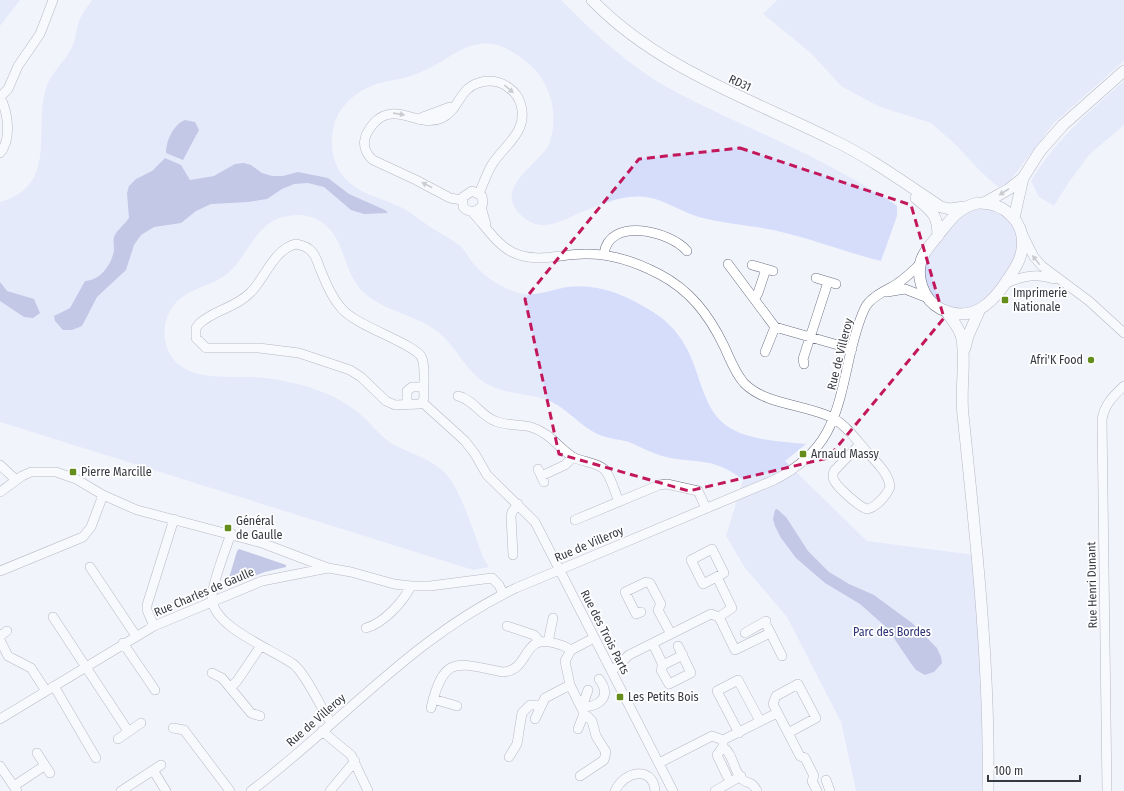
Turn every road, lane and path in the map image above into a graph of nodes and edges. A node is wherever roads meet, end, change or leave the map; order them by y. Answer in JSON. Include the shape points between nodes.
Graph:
{"nodes":[{"id":1,"x":53,"y":0,"type":"edge"},
{"id":2,"x":592,"y":0,"type":"edge"},
{"id":3,"x":1124,"y":71,"type":"edge"},
{"id":4,"x":0,"y":97,"type":"edge"},
{"id":5,"x":0,"y":153,"type":"edge"},
{"id":6,"x":889,"y":174,"type":"junction"},
{"id":7,"x":1022,"y":178,"type":"junction"},
{"id":8,"x":479,"y":193,"type":"junction"},
{"id":9,"x":462,"y":200,"type":"junction"},
{"id":10,"x":984,"y":203,"type":"junction"},
{"id":11,"x":481,"y":207,"type":"junction"},
{"id":12,"x":964,"y":207,"type":"junction"},
{"id":13,"x":472,"y":212,"type":"junction"},
{"id":14,"x":1014,"y":218,"type":"junction"},
{"id":15,"x":487,"y":228,"type":"junction"},
{"id":16,"x":1022,"y":232,"type":"junction"},
{"id":17,"x":938,"y":236,"type":"junction"},
{"id":18,"x":688,"y":251,"type":"dead end"},
{"id":19,"x":604,"y":254,"type":"junction"},
{"id":20,"x":921,"y":263,"type":"junction"},
{"id":21,"x":728,"y":264,"type":"dead end"},
{"id":22,"x":752,"y":265,"type":"dead end"},
{"id":23,"x":816,"y":278,"type":"dead end"},
{"id":24,"x":1059,"y":280,"type":"junction"},
{"id":25,"x":1006,"y":283,"type":"junction"},
{"id":26,"x":880,"y":294,"type":"junction"},
{"id":27,"x":755,"y":298,"type":"junction"},
{"id":28,"x":928,"y":298,"type":"junction"},
{"id":29,"x":980,"y":309,"type":"junction"},
{"id":30,"x":946,"y":311,"type":"junction"},
{"id":31,"x":775,"y":327,"type":"junction"},
{"id":32,"x":1124,"y":333,"type":"edge"},
{"id":33,"x":810,"y":337,"type":"junction"},
{"id":34,"x":852,"y":349,"type":"junction"},
{"id":35,"x":765,"y":352,"type":"dead end"},
{"id":36,"x":963,"y":357,"type":"junction"},
{"id":37,"x":804,"y":364,"type":"dead end"},
{"id":38,"x":1124,"y":386,"type":"edge"},
{"id":39,"x":423,"y":387,"type":"junction"},
{"id":40,"x":458,"y":396,"type":"dead end"},
{"id":41,"x":422,"y":402,"type":"junction"},
{"id":42,"x":407,"y":405,"type":"junction"},
{"id":43,"x":833,"y":418,"type":"junction"},
{"id":44,"x":860,"y":444,"type":"junction"},
{"id":45,"x":573,"y":457,"type":"junction"},
{"id":46,"x":0,"y":465,"type":"edge"},
{"id":47,"x":541,"y":476,"type":"dead end"},
{"id":48,"x":15,"y":479,"type":"junction"},
{"id":49,"x":0,"y":492,"type":"edge"},
{"id":50,"x":103,"y":495,"type":"junction"},
{"id":51,"x":619,"y":502,"type":"junction"},
{"id":52,"x":518,"y":504,"type":"junction"},
{"id":53,"x":706,"y":508,"type":"junction"},
{"id":54,"x":174,"y":519,"type":"junction"},
{"id":55,"x":575,"y":520,"type":"dead end"},
{"id":56,"x":231,"y":534,"type":"junction"},
{"id":57,"x":513,"y":555,"type":"dead end"},
{"id":58,"x":90,"y":567,"type":"dead end"},
{"id":59,"x":328,"y":568,"type":"junction"},
{"id":60,"x":560,"y":569,"type":"junction"},
{"id":61,"x":0,"y":571,"type":"edge"},
{"id":62,"x":716,"y":577,"type":"dead end"},
{"id":63,"x":411,"y":586,"type":"junction"},
{"id":64,"x":502,"y":594,"type":"junction"},
{"id":65,"x":212,"y":600,"type":"junction"},
{"id":66,"x":641,"y":612,"type":"dead end"},
{"id":67,"x":53,"y":617,"type":"dead end"},
{"id":68,"x":718,"y":617,"type":"junction"},
{"id":69,"x":553,"y":618,"type":"dead end"},
{"id":70,"x":154,"y":626,"type":"junction"},
{"id":71,"x":507,"y":626,"type":"dead end"},
{"id":72,"x":757,"y":627,"type":"junction"},
{"id":73,"x":768,"y":627,"type":"junction"},
{"id":74,"x":366,"y":628,"type":"dead end"},
{"id":75,"x":745,"y":633,"type":"dead end"},
{"id":76,"x":671,"y":634,"type":"junction"},
{"id":77,"x":136,"y":636,"type":"junction"},
{"id":78,"x":762,"y":637,"type":"junction"},
{"id":79,"x":594,"y":638,"type":"junction"},
{"id":80,"x":0,"y":640,"type":"edge"},
{"id":81,"x":537,"y":642,"type":"junction"},
{"id":82,"x":548,"y":642,"type":"junction"},
{"id":83,"x":123,"y":644,"type":"junction"},
{"id":84,"x":653,"y":644,"type":"junction"},
{"id":85,"x":260,"y":647,"type":"junction"},
{"id":86,"x":571,"y":650,"type":"junction"},
{"id":87,"x":782,"y":656,"type":"dead end"},
{"id":88,"x":664,"y":665,"type":"junction"},
{"id":89,"x":85,"y":667,"type":"junction"},
{"id":90,"x":612,"y":671,"type":"junction"},
{"id":91,"x":212,"y":673,"type":"dead end"},
{"id":92,"x":599,"y":679,"type":"dead end"},
{"id":93,"x":570,"y":685,"type":"junction"},
{"id":94,"x":154,"y":686,"type":"dead end"},
{"id":95,"x":50,"y":688,"type":"junction"},
{"id":96,"x":230,"y":688,"type":"junction"},
{"id":97,"x":588,"y":690,"type":"dead end"},
{"id":98,"x":541,"y":705,"type":"junction"},
{"id":99,"x":457,"y":706,"type":"dead end"},
{"id":100,"x":582,"y":707,"type":"junction"},
{"id":101,"x":777,"y":712,"type":"junction"},
{"id":102,"x":260,"y":716,"type":"dead end"},
{"id":103,"x":583,"y":716,"type":"junction"},
{"id":104,"x":0,"y":718,"type":"edge"},
{"id":105,"x":536,"y":719,"type":"dead end"},
{"id":106,"x":760,"y":721,"type":"junction"},
{"id":107,"x":141,"y":723,"type":"dead end"},
{"id":108,"x":331,"y":723,"type":"junction"},
{"id":109,"x":173,"y":728,"type":"dead end"},
{"id":110,"x":578,"y":729,"type":"dead end"},
{"id":111,"x":128,"y":731,"type":"junction"},
{"id":112,"x":322,"y":731,"type":"junction"},
{"id":113,"x":739,"y":733,"type":"junction"},
{"id":114,"x":788,"y":733,"type":"junction"},
{"id":115,"x":118,"y":739,"type":"dead end"},
{"id":116,"x":723,"y":744,"type":"junction"},
{"id":117,"x":37,"y":753,"type":"dead end"},
{"id":118,"x":509,"y":757,"type":"dead end"},
{"id":119,"x":96,"y":758,"type":"dead end"},
{"id":120,"x":355,"y":760,"type":"junction"},
{"id":121,"x":658,"y":763,"type":"junction"},
{"id":122,"x":161,"y":765,"type":"dead end"},
{"id":123,"x":0,"y":766,"type":"edge"},
{"id":124,"x":44,"y":766,"type":"junction"},
{"id":125,"x":153,"y":770,"type":"junction"},
{"id":126,"x":50,"y":774,"type":"dead end"},
{"id":127,"x":580,"y":776,"type":"dead end"},
{"id":128,"x":727,"y":776,"type":"dead end"},
{"id":129,"x":741,"y":776,"type":"junction"},
{"id":130,"x":826,"y":780,"type":"dead end"},
{"id":131,"x":15,"y":789,"type":"edge"},
{"id":132,"x":121,"y":791,"type":"edge"},
{"id":133,"x":166,"y":791,"type":"edge"},
{"id":134,"x":230,"y":791,"type":"edge"},
{"id":135,"x":251,"y":791,"type":"edge"},
{"id":136,"x":330,"y":791,"type":"edge"},
{"id":137,"x":368,"y":791,"type":"edge"},
{"id":138,"x":615,"y":791,"type":"edge"},
{"id":139,"x":655,"y":791,"type":"edge"},
{"id":140,"x":673,"y":791,"type":"edge"},
{"id":141,"x":715,"y":791,"type":"edge"},
{"id":142,"x":757,"y":791,"type":"edge"},
{"id":143,"x":817,"y":791,"type":"edge"},
{"id":144,"x":831,"y":791,"type":"edge"},
{"id":145,"x":988,"y":791,"type":"edge"},
{"id":146,"x":1107,"y":791,"type":"edge"}],
"edges":[{"from":1,"to":4,"type":"street","via":[[40,34],[18,66],[8,89]]},
{"from":2,"to":6,"type":"main road","name":"RD31","number":"RD31","via":[[628,31],[676,65],[702,80],[836,142]]},
{"from":3,"to":7,"type":"main road","via":[[1063,125]]},
{"from":4,"to":5,"type":"street","via":[[4,105],[7,136],[6,144]]},
{"from":6,"to":12,"type":"main road","name":"RD31","number":"RD31","via":[[940,207]]},
{"from":6,"to":17,"type":"main road","name":"RD31","number":"RD31","via":[[936,217]]},
{"from":7,"to":10,"type":"main road","one_way":true},
{"from":7,"to":14,"type":"main road"},
{"from":8,"to":9,"type":"street","via":[[468,192]]},
{"from":9,"to":8,"type":"street","one_way":true,"via":[[450,198],[368,156],[364,143],[371,126],[381,117],[398,113],[420,120],[436,121],[446,116],[468,88],[478,82],[490,80],[508,87],[517,96],[522,109],[520,129],[493,163]]},
{"from":8,"to":11,"type":"street","via":[[483,200]]},
{"from":9,"to":13,"type":"street","via":[[464,207]]},
{"from":10,"to":12,"type":"main road"},
{"from":10,"to":14,"type":"main road","via":[[1003,208]]},
{"from":11,"to":13,"type":"street"},
{"from":11,"to":15,"type":"street"},
{"from":12,"to":17,"type":"main road","via":[[953,216]]},
{"from":13,"to":15,"type":"street"},
{"from":14,"to":16,"type":"main road"},
{"from":15,"to":19,"type":"street","via":[[504,248],[530,258]]},
{"from":24,"to":16,"type":"street","one_way":true,"via":[[1034,257]]},
{"from":16,"to":25,"type":"main road","via":[[1020,257]]},
{"from":17,"to":20,"type":"main road"},
{"from":18,"to":19,"type":"street","via":[[669,239],[631,230],[611,238]]},
{"from":19,"to":43,"type":"street","via":[[646,268],[686,292],[711,320],[737,373],[755,393]]},
{"from":20,"to":26,"type":"street","name":"Rue de Villeroy","via":[[899,283]]},
{"from":20,"to":28,"type":"main road","via":[[921,282]]},
{"from":21,"to":27,"type":"street"},
{"from":22,"to":27,"type":"street","via":[[770,270]]},
{"from":23,"to":33,"type":"street","via":[[832,283]]},
{"from":24,"to":25,"type":"street","via":[[1040,274]]},
{"from":24,"to":32,"type":"street","via":[[1089,301]]},
{"from":25,"to":29,"type":"main road","via":[[995,298]]},
{"from":26,"to":28,"type":"street","via":[[905,289]]},
{"from":26,"to":34,"type":"street","name":"Rue de Villeroy","via":[[867,306]]},
{"from":27,"to":31,"type":"street"},
{"from":28,"to":30,"type":"main road"},
{"from":29,"to":30,"type":"main road","via":[[963,314]]},
{"from":29,"to":36,"type":"main road","via":[[968,336]]},
{"from":30,"to":36,"type":"main road","via":[[959,332]]},
{"from":31,"to":33,"type":"street"},
{"from":31,"to":35,"type":"street"},
{"from":33,"to":34,"type":"street"},
{"from":33,"to":37,"type":"street","via":[[803,359]]},
{"from":34,"to":43,"type":"street","name":"Rue de Villeroy","via":[[841,399]]},
{"from":36,"to":145,"type":"main road","via":[[962,408],[978,555],[985,658]]},
{"from":38,"to":146,"type":"street","name":"Rue Henri Dunant","via":[[1108,403],[1102,420]]},
{"from":39,"to":41,"type":"street"},
{"from":39,"to":42,"type":"street","via":[[412,387],[407,391]]},
{"from":39,"to":42,"type":"street","via":[[423,364],[419,354],[348,315],[328,289],[312,251],[302,244],[285,248],[249,294],[229,308],[202,320],[196,328],[196,338],[206,348],[259,348],[299,353],[338,365],[360,376],[390,403]]},
{"from":40,"to":45,"type":"street","via":[[464,397],[496,422],[541,431]]},
{"from":41,"to":42,"type":"street"},
{"from":41,"to":52,"type":"street","name":"Rue des Trois Parts","via":[[465,441],[476,454],[487,475]]},
{"from":43,"to":44,"type":"street"},
{"from":43,"to":53,"type":"street","name":"Rue de Villeroy","via":[[822,441],[794,468],[774,480]]},
{"from":44,"to":44,"type":"street","via":[[890,483],[886,494],[868,509],[861,508],[835,482],[833,476],[834,471]]},
{"from":45,"to":47,"type":"street","via":[[565,466]]},
{"from":45,"to":51,"type":"street","via":[[604,469]]},
{"from":46,"to":48,"type":"street"},
{"from":48,"to":49,"type":"street"},
{"from":48,"to":50,"type":"street","via":[[31,472],[56,472],[76,479]]},
{"from":50,"to":54,"type":"street","via":[[137,510]]},
{"from":50,"to":61,"type":"street","via":[[91,527],[83,537]]},
{"from":51,"to":53,"type":"street","via":[[666,484],[698,491]]},
{"from":51,"to":55,"type":"street"},
{"from":52,"to":57,"type":"street","via":[[511,516]]},
{"from":52,"to":60,"type":"street","name":"Rue des Trois Parts","via":[[535,522]]},
{"from":53,"to":60,"type":"street","name":"Rue de Villeroy"},
{"from":54,"to":56,"type":"street"},
{"from":54,"to":70,"type":"street","via":[[147,605]]},
{"from":56,"to":59,"type":"street","via":[[269,545]]},
{"from":56,"to":65,"type":"street"},
{"from":58,"to":77,"type":"street"},
{"from":59,"to":63,"type":"street","name":"Rue Charles de Gaulle"},
{"from":59,"to":65,"type":"street","name":"Rue Charles de Gaulle","via":[[262,580]]},
{"from":60,"to":64,"type":"street","name":"Rue de Villeroy"},
{"from":60,"to":79,"type":"street","name":"Rue des Trois Parts"},
{"from":62,"to":68,"type":"street","via":[[732,608]]},
{"from":63,"to":64,"type":"street","name":"Rue Charles de Gaulle","via":[[492,578],[499,585]]},
{"from":63,"to":74,"type":"street","via":[[401,601],[374,625]]},
{"from":64,"to":108,"type":"street","name":"Rue de Villeroy","via":[[463,616],[429,640]]},
{"from":65,"to":70,"type":"street","name":"Rue Charles de Gaulle"},
{"from":65,"to":85,"type":"street","via":[[218,613],[228,623]]},
{"from":66,"to":76,"type":"street","via":[[636,614],[625,592],[646,582],[650,583],[661,604],[658,610]]},
{"from":67,"to":89,"type":"street"},
{"from":68,"to":76,"type":"street","via":[[711,614]]},
{"from":68,"to":78,"type":"street","via":[[735,650]]},
{"from":69,"to":82,"type":"street"},
{"from":70,"to":77,"type":"street","name":"Rue Charles de Gaulle"},
{"from":71,"to":81,"type":"street","via":[[534,635]]},
{"from":72,"to":73,"type":"street"},
{"from":72,"to":75,"type":"street"},
{"from":72,"to":78,"type":"street"},
{"from":73,"to":78,"type":"street"},
{"from":73,"to":87,"type":"street"},
{"from":76,"to":84,"type":"street"},
{"from":77,"to":83,"type":"street","name":"Rue Charles de Gaulle"},
{"from":79,"to":86,"type":"street"},
{"from":79,"to":90,"type":"street","name":"Rue des Trois Parts"},
{"from":80,"to":95,"type":"street","via":[[8,656],[31,668]]},
{"from":81,"to":82,"type":"street"},
{"from":81,"to":99,"type":"street","via":[[528,649],[519,666],[509,672],[463,664],[449,668],[439,680],[432,704]]},
{"from":82,"to":86,"type":"street","via":[[566,646]]},
{"from":83,"to":89,"type":"street","name":"Rue Charles de Gaulle"},
{"from":83,"to":94,"type":"street"},
{"from":84,"to":88,"type":"street"},
{"from":84,"to":90,"type":"street","via":[[629,656]]},
{"from":85,"to":96,"type":"street"},
{"from":85,"to":108,"type":"street","via":[[294,665]]},
{"from":86,"to":93,"type":"street","via":[[565,661]]},
{"from":88,"to":88,"type":"street","via":[[661,670],[668,684],[691,672],[680,651]]},
{"from":89,"to":95,"type":"street","name":"Rue Charles de Gaulle"},
{"from":89,"to":111,"type":"street"},
{"from":90,"to":121,"type":"street","name":"Rue des Trois Parts"},
{"from":91,"to":96,"type":"street","via":[[222,678]]},
{"from":92,"to":100,"type":"street","via":[[604,689],[603,698],[597,704]]},
{"from":93,"to":98,"type":"street","via":[[548,696]]},
{"from":93,"to":100,"type":"street","via":[[574,697]]},
{"from":95,"to":104,"type":"street","name":"Rue Charles de Gaulle"},
{"from":95,"to":119,"type":"street"},
{"from":96,"to":102,"type":"street","via":[[251,713]]},
{"from":97,"to":100,"type":"street"},
{"from":98,"to":105,"type":"street"},
{"from":98,"to":118,"type":"street","via":[[530,705],[522,713],[517,744]]},
{"from":100,"to":103,"type":"street"},
{"from":101,"to":106,"type":"street"},
{"from":101,"to":114,"type":"street"},
{"from":101,"to":114,"type":"street","via":[[773,704],[774,698],[798,684],[816,718]]},
{"from":103,"to":110,"type":"street"},
{"from":103,"to":127,"type":"street","via":[[592,721],[596,736],[606,752],[604,760]]},
{"from":106,"to":113,"type":"street"},
{"from":106,"to":113,"type":"street","via":[[738,680],[717,691]]},
{"from":107,"to":111,"type":"street"},
{"from":108,"to":112,"type":"street","name":"Rue de Villeroy"},
{"from":109,"to":134,"type":"street","via":[[184,730]]},
{"from":111,"to":115,"type":"street"},
{"from":112,"to":120,"type":"street"},
{"from":112,"to":135,"type":"street","name":"Rue de Villeroy"},
{"from":113,"to":116,"type":"street"},
{"from":114,"to":143,"type":"street","via":[[814,776],[812,781]]},
{"from":116,"to":121,"type":"street","via":[[712,736]]},
{"from":116,"to":128,"type":"street","via":[[717,755]]},
{"from":116,"to":129,"type":"street"},
{"from":117,"to":124,"type":"street"},
{"from":120,"to":136,"type":"street"},
{"from":120,"to":137,"type":"street"},
{"from":121,"to":140,"type":"street","name":"Rue des Trois Parts"},
{"from":122,"to":125,"type":"street"},
{"from":123,"to":131,"type":"street"},
{"from":124,"to":126,"type":"street"},
{"from":124,"to":131,"type":"street"},
{"from":125,"to":132,"type":"street"},
{"from":125,"to":133,"type":"street"},
{"from":129,"to":141,"type":"street"},
{"from":129,"to":142,"type":"street","via":[[743,780],[753,784]]},
{"from":130,"to":144,"type":"street"},
{"from":138,"to":139,"type":"street","via":[[627,776],[635,773],[650,779]]}]}
